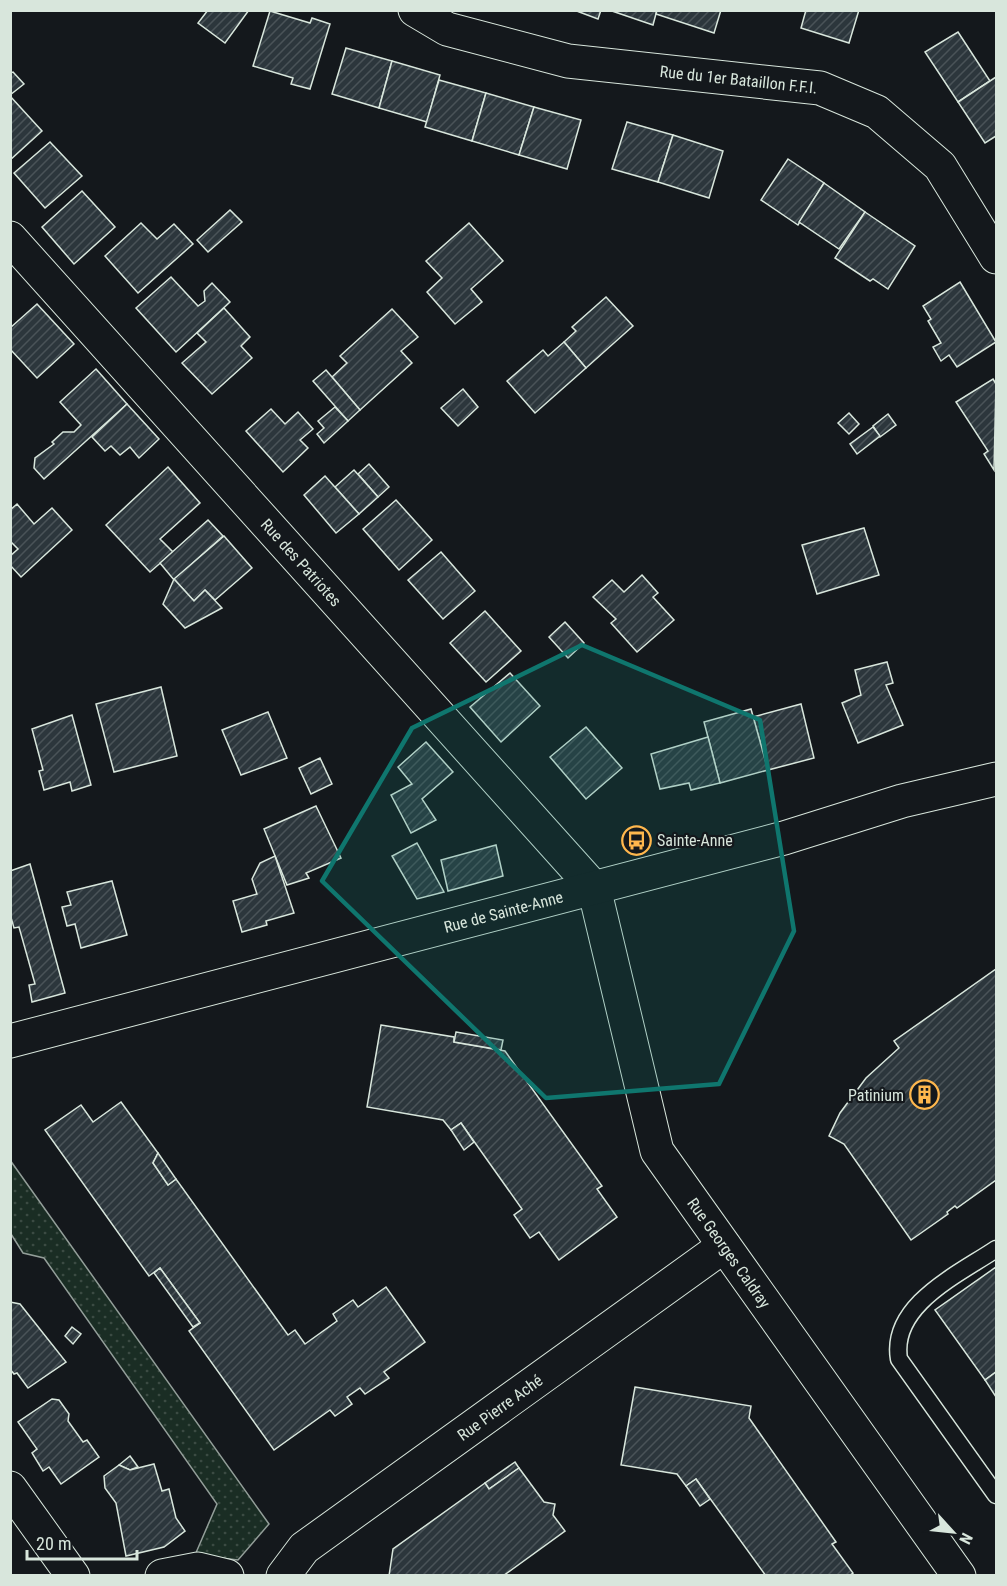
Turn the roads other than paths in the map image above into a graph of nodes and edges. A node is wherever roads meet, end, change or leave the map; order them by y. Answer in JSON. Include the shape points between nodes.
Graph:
{"nodes":[{"id":1,"x":415,"y":10,"type":"edge"},
{"id":2,"x":10,"y":238,"type":"edge"},
{"id":3,"x":996,"y":257,"type":"edge"},
{"id":4,"x":996,"y":780,"type":"edge"},
{"id":5,"x":594,"y":888,"type":"junction"},
{"id":6,"x":10,"y":1041,"type":"edge"},
{"id":7,"x":724,"y":1246,"type":"junction"},
{"id":8,"x":996,"y":1249,"type":"edge"},
{"id":9,"x":10,"y":1488,"type":"edge"},
{"id":10,"x":996,"y":1495,"type":"edge"},
{"id":11,"x":73,"y":1575,"type":"edge"},
{"id":12,"x":162,"y":1575,"type":"edge"},
{"id":13,"x":227,"y":1575,"type":"edge"},
{"id":14,"x":284,"y":1575,"type":"edge"},
{"id":15,"x":958,"y":1575,"type":"edge"}],
"edges":[{"from":1,"to":3,"type":"street","name":"Rue du 1er Bataillon F.F.I.","via":[[447,29],[568,61],[820,88],[877,112],[940,166]]},
{"from":2,"to":5,"type":"street","name":"Rue des Patriotes"},
{"from":4,"to":5,"type":"street","name":"Rue de Sainte-Anne","via":[[902,801],[784,838]]},
{"from":5,"to":6,"type":"street","name":"Rue de Sainte-Anne"},
{"from":5,"to":7,"type":"street","name":"Rue Georges Caldray","via":[[657,1151]]},
{"from":7,"to":14,"type":"street","name":"Rue Pierre Aché","via":[[304,1548]]},
{"from":7,"to":15,"type":"street","name":"Rue Georges Caldray"},
{"from":8,"to":10,"type":"lane","via":[[925,1298],[909,1316],[897,1345],[899,1359]]},
{"from":9,"to":11,"type":"street"},
{"from":12,"to":13,"type":"street","via":[[198,1569]]}]}
